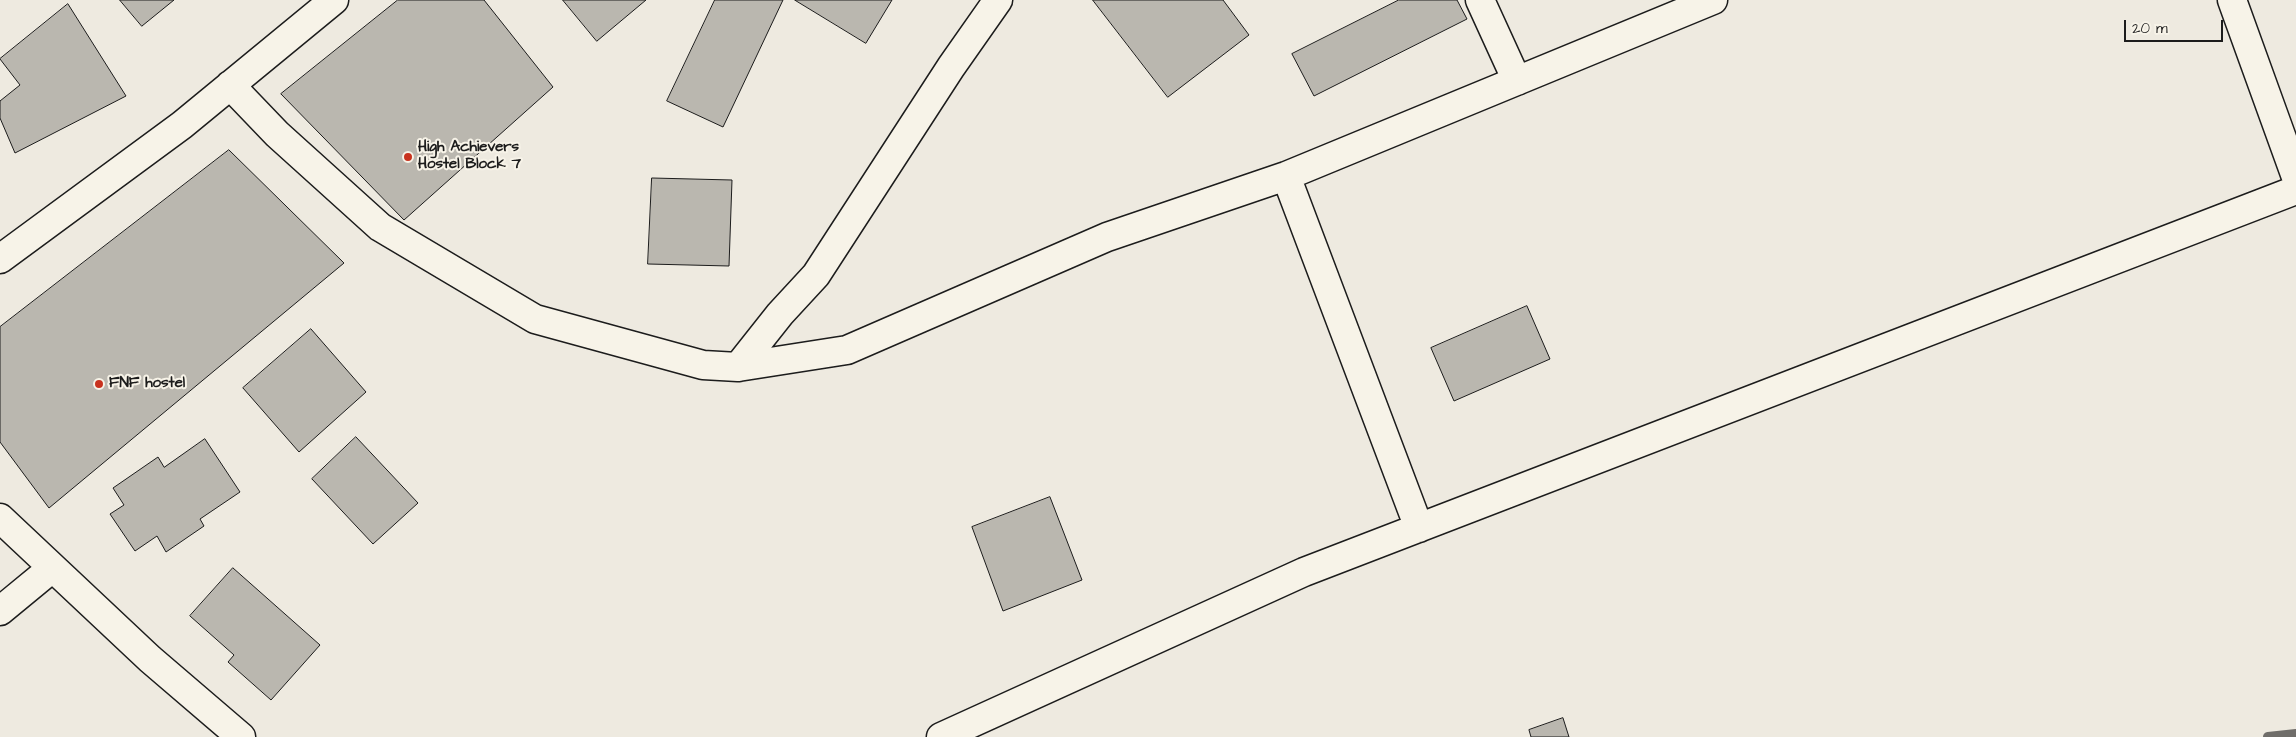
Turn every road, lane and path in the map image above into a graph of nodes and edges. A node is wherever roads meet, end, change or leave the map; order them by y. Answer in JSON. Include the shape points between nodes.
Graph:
{"nodes":[{"id":1,"x":334,"y":0,"type":"edge"},
{"id":2,"x":998,"y":0,"type":"edge"},
{"id":3,"x":1480,"y":0,"type":"edge"},
{"id":4,"x":1713,"y":0,"type":"edge"},
{"id":5,"x":2232,"y":0,"type":"edge"},
{"id":6,"x":1517,"y":81,"type":"junction"},
{"id":7,"x":230,"y":85,"type":"junction"},
{"id":8,"x":1286,"y":176,"type":"junction"},
{"id":9,"x":2296,"y":177,"type":"edge"},
{"id":10,"x":2296,"y":190,"type":"edge"},
{"id":11,"x":0,"y":259,"type":"edge"},
{"id":12,"x":738,"y":367,"type":"junction"},
{"id":13,"x":0,"y":518,"type":"edge"},
{"id":14,"x":1419,"y":528,"type":"junction"},
{"id":15,"x":51,"y":568,"type":"junction"},
{"id":16,"x":0,"y":611,"type":"edge"},
{"id":17,"x":241,"y":737,"type":"edge"},
{"id":18,"x":941,"y":737,"type":"edge"}],
"edges":[{"from":1,"to":7,"type":"street"},
{"from":2,"to":12,"type":"street","via":[[816,275]]},
{"from":3,"to":6,"type":"street"},
{"from":4,"to":6,"type":"street"},
{"from":5,"to":9,"type":"street"},
{"from":6,"to":8,"type":"street"},
{"from":7,"to":11,"type":"street","via":[[182,125]]},
{"from":7,"to":12,"type":"street","via":[[277,134],[380,227],[535,319],[703,365]]},
{"from":8,"to":12,"type":"street","via":[[1107,237],[847,350]]},
{"from":8,"to":14,"type":"street"},
{"from":10,"to":14,"type":"street"},
{"from":13,"to":15,"type":"street"},
{"from":14,"to":18,"type":"street","via":[[1304,572]]},
{"from":15,"to":16,"type":"street"},
{"from":15,"to":17,"type":"street"}]}
